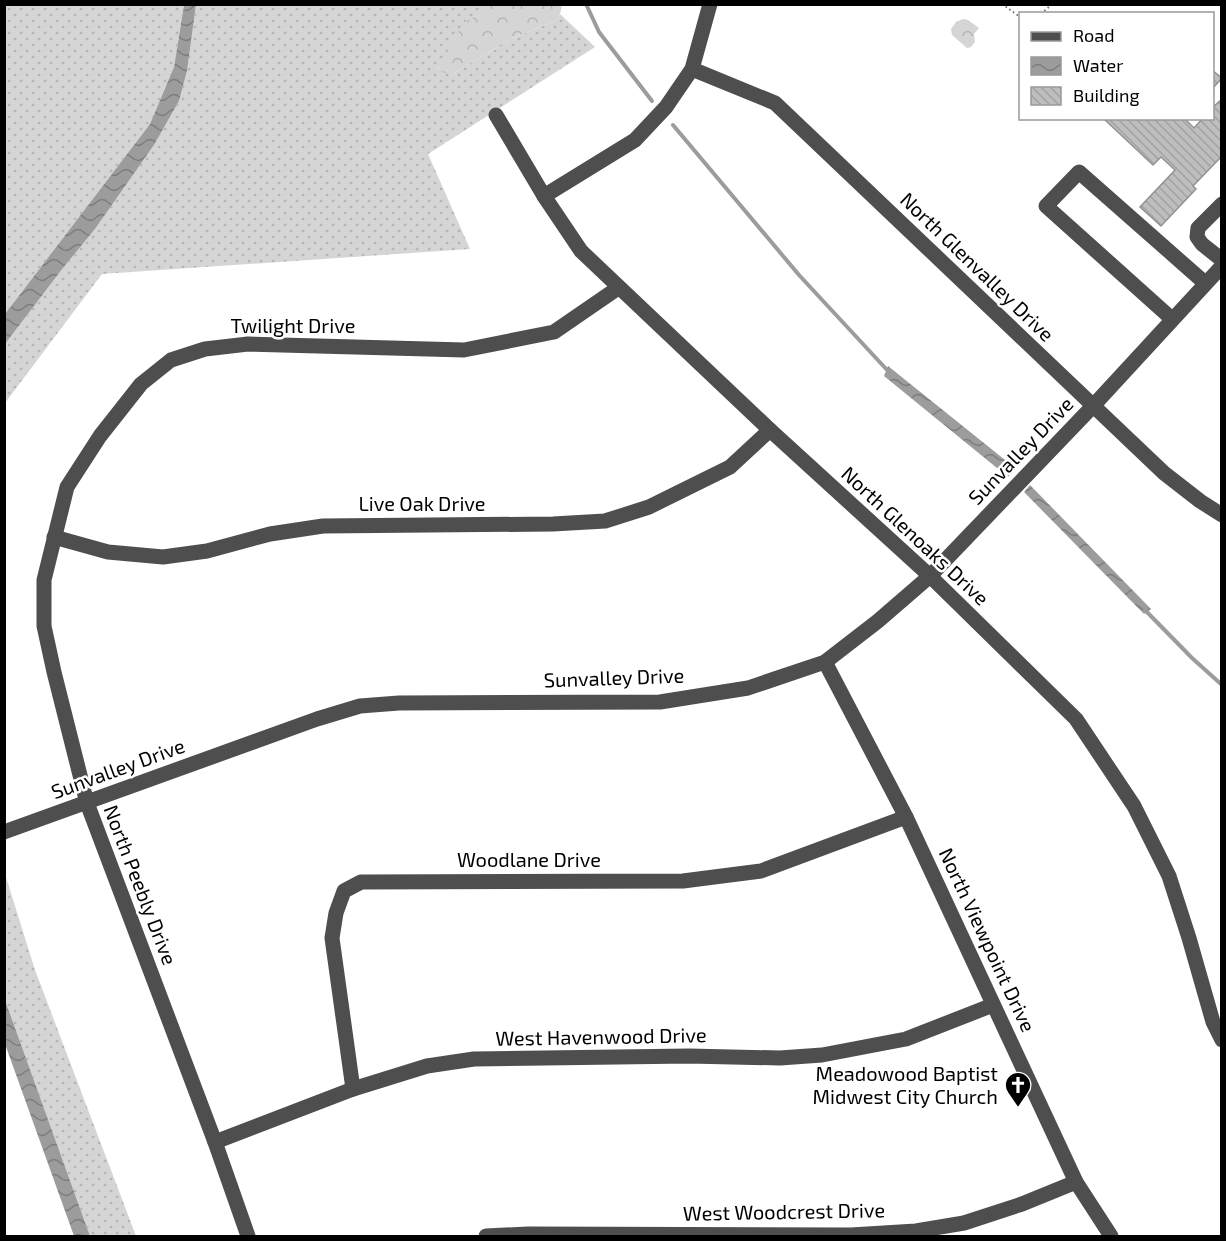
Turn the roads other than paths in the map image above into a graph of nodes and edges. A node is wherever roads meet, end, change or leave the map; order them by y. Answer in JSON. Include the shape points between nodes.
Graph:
{"nodes":[{"id":1,"x":710,"y":4,"type":"edge"},
{"id":2,"x":692,"y":69,"type":"junction"},
{"id":3,"x":496,"y":116,"type":"dead end"},
{"id":4,"x":544,"y":196,"type":"junction"},
{"id":5,"x":1221,"y":204,"type":"edge"},
{"id":6,"x":1217,"y":272,"type":"edge"},
{"id":7,"x":618,"y":288,"type":"junction"},
{"id":8,"x":1172,"y":319,"type":"junction"},
{"id":9,"x":1093,"y":406,"type":"junction"},
{"id":10,"x":770,"y":430,"type":"junction"},
{"id":11,"x":1221,"y":515,"type":"edge"},
{"id":12,"x":54,"y":537,"type":"junction"},
{"id":13,"x":930,"y":576,"type":"junction"},
{"id":14,"x":825,"y":662,"type":"junction"},
{"id":15,"x":87,"y":803,"type":"junction"},
{"id":16,"x":906,"y":817,"type":"junction"},
{"id":17,"x":4,"y":832,"type":"edge"},
{"id":18,"x":993,"y":1005,"type":"junction"},
{"id":19,"x":1221,"y":1040,"type":"edge"},
{"id":20,"x":353,"y":1089,"type":"junction"},
{"id":21,"x":215,"y":1142,"type":"junction"},
{"id":22,"x":1076,"y":1182,"type":"junction"},
{"id":23,"x":248,"y":1236,"type":"edge"},
{"id":24,"x":486,"y":1236,"type":"edge"},
{"id":25,"x":1111,"y":1236,"type":"edge"}],
"edges":[{"from":1,"to":2,"type":"street"},
{"from":2,"to":4,"type":"street","via":[[666,107],[635,140]]},
{"from":2,"to":9,"type":"street","name":"North Glenvalley Drive","via":[[774,103]]},
{"from":3,"to":4,"type":"street","name":"North Glenoaks Drive"},
{"from":4,"to":7,"type":"street","name":"North Glenoaks Drive","via":[[581,251]]},
{"from":5,"to":6,"type":"street","via":[[1198,228],[1197,237]]},
{"from":6,"to":8,"type":"street","name":"Sunvalley Drive"},
{"from":6,"to":8,"type":"street","via":[[1078,172],[1046,206]]},
{"from":7,"to":10,"type":"street","name":"North Glenoaks Drive"},
{"from":7,"to":12,"type":"street","name":"Twilight Drive","via":[[554,332],[464,350],[248,344],[205,349],[171,360],[141,384],[100,436],[68,487]]},
{"from":8,"to":9,"type":"street","name":"Sunvalley Drive"},
{"from":9,"to":11,"type":"street","name":"North Glenvalley Drive","via":[[1164,473]]},
{"from":9,"to":13,"type":"street","name":"Sunvalley Drive"},
{"from":10,"to":12,"type":"street","name":"Live Oak Drive","via":[[730,467],[649,507],[605,521],[553,525],[323,526],[163,557],[108,552]]},
{"from":10,"to":13,"type":"street","name":"North Glenoaks Drive"},
{"from":12,"to":15,"type":"street","name":"North Peebly Drive","via":[[44,580],[44,626]]},
{"from":13,"to":14,"type":"street","name":"Sunvalley Drive"},
{"from":13,"to":19,"type":"street","name":"North Glenoaks Drive","via":[[1076,719],[1134,806],[1169,876]]},
{"from":14,"to":15,"type":"street","name":"Sunvalley Drive","via":[[748,688],[660,702],[360,706]]},
{"from":14,"to":16,"type":"street","name":"North Viewpoint Drive"},
{"from":15,"to":17,"type":"street","name":"Sunvalley Drive"},
{"from":15,"to":21,"type":"street","name":"North Peebly Drive"},
{"from":16,"to":18,"type":"street","name":"North Viewpoint Drive"},
{"from":16,"to":20,"type":"street","name":"Woodlane Drive","via":[[761,871],[728,875],[683,880],[361,882],[344,891],[332,938]]},
{"from":18,"to":20,"type":"street","name":"West Havenwood Drive","via":[[906,1039],[822,1055],[474,1059],[427,1066]]},
{"from":18,"to":22,"type":"street","name":"North Viewpoint Drive"},
{"from":20,"to":21,"type":"street","name":"West Havenwood Drive"},
{"from":21,"to":23,"type":"street","name":"North Peebly Drive"},
{"from":22,"to":24,"type":"street","name":"West Woodcrest Drive","via":[[964,1223],[916,1231],[851,1235]]},
{"from":22,"to":25,"type":"street","name":"North Viewpoint Drive"}]}
